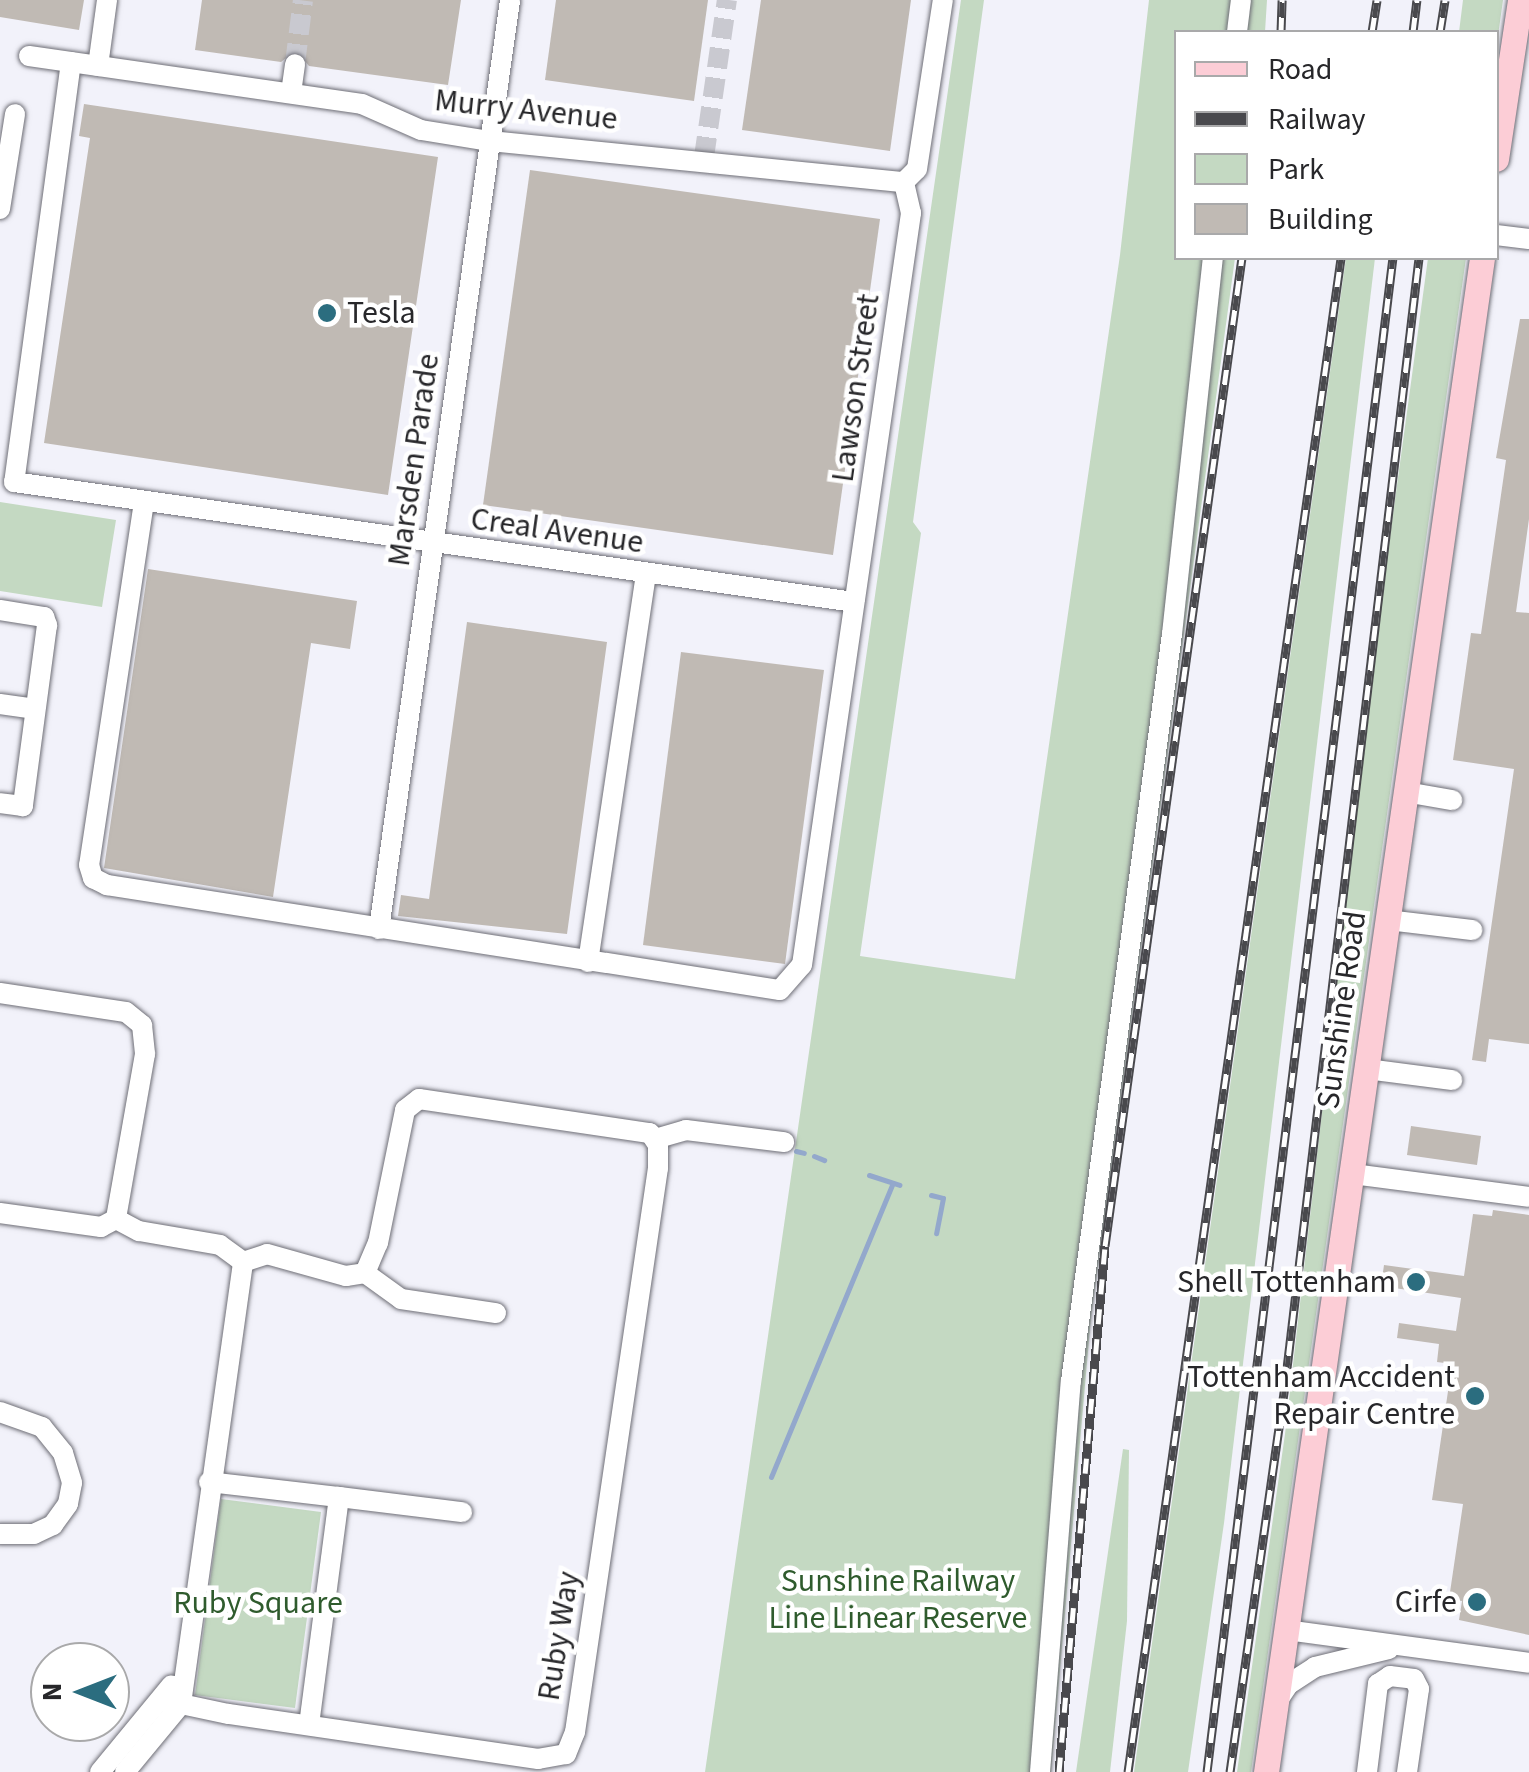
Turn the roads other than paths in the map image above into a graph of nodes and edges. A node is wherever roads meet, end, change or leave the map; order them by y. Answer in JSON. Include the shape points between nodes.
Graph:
{"nodes":[{"id":1,"x":107,"y":0,"type":"edge"},
{"id":2,"x":510,"y":0,"type":"edge"},
{"id":3,"x":943,"y":0,"type":"edge"},
{"id":4,"x":1241,"y":0,"type":"edge"},
{"id":5,"x":1520,"y":0,"type":"edge"},
{"id":6,"x":1237,"y":30,"type":"edge"},
{"id":7,"x":29,"y":56,"type":"dead end"},
{"id":8,"x":71,"y":62,"type":"junction"},
{"id":9,"x":295,"y":64,"type":"tunnel mouth"},
{"id":10,"x":98,"y":66,"type":"junction"},
{"id":11,"x":291,"y":93,"type":"junction"},
{"id":12,"x":15,"y":114,"type":"dead end"},
{"id":13,"x":1499,"y":139,"type":"edge"},
{"id":14,"x":490,"y":141,"type":"junction"},
{"id":15,"x":904,"y":182,"type":"junction"},
{"id":16,"x":0,"y":209,"type":"edge"},
{"id":17,"x":1499,"y":235,"type":"edge"},
{"id":18,"x":1529,"y":239,"type":"edge"},
{"id":19,"x":1213,"y":260,"type":"edge"},
{"id":20,"x":1482,"y":260,"type":"edge"},
{"id":21,"x":144,"y":502,"type":"junction"},
{"id":22,"x":432,"y":544,"type":"junction"},
{"id":23,"x":646,"y":574,"type":"junction"},
{"id":24,"x":854,"y":602,"type":"junction"},
{"id":25,"x":0,"y":610,"type":"edge"},
{"id":26,"x":0,"y":704,"type":"edge"},
{"id":27,"x":27,"y":708,"type":"dead end"},
{"id":28,"x":1406,"y":792,"type":"junction"},
{"id":29,"x":1452,"y":800,"type":"dead end"},
{"id":30,"x":0,"y":803,"type":"edge"},
{"id":31,"x":1388,"y":920,"type":"junction"},
{"id":32,"x":378,"y":929,"type":"junction"},
{"id":33,"x":1472,"y":930,"type":"dead end"},
{"id":34,"x":588,"y":962,"type":"junction"},
{"id":35,"x":0,"y":993,"type":"edge"},
{"id":36,"x":1367,"y":1069,"type":"junction"},
{"id":37,"x":1452,"y":1080,"type":"dead end"},
{"id":38,"x":655,"y":1139,"type":"junction"},
{"id":39,"x":784,"y":1142,"type":"dead end"},
{"id":40,"x":1352,"y":1174,"type":"junction"},
{"id":41,"x":1529,"y":1197,"type":"edge"},
{"id":42,"x":0,"y":1212,"type":"edge"},
{"id":43,"x":116,"y":1219,"type":"junction"},
{"id":44,"x":243,"y":1262,"type":"junction"},
{"id":45,"x":365,"y":1273,"type":"junction"},
{"id":46,"x":496,"y":1313,"type":"dead end"},
{"id":47,"x":0,"y":1412,"type":"edge"},
{"id":48,"x":208,"y":1482,"type":"junction"},
{"id":49,"x":338,"y":1497,"type":"junction"},
{"id":50,"x":462,"y":1512,"type":"dead end"},
{"id":51,"x":0,"y":1534,"type":"edge"},
{"id":52,"x":1286,"y":1630,"type":"junction"},
{"id":53,"x":1416,"y":1646,"type":"junction"},
{"id":54,"x":1529,"y":1663,"type":"edge"},
{"id":55,"x":174,"y":1701,"type":"junction"},
{"id":56,"x":1275,"y":1706,"type":"junction"},
{"id":57,"x":310,"y":1726,"type":"junction"},
{"id":58,"x":1269,"y":1745,"type":"junction"},
{"id":59,"x":124,"y":1761,"type":"edge"},
{"id":60,"x":100,"y":1772,"type":"edge"},
{"id":61,"x":1040,"y":1772,"type":"edge"},
{"id":62,"x":1266,"y":1772,"type":"edge"},
{"id":63,"x":1280,"y":1772,"type":"edge"},
{"id":64,"x":1366,"y":1772,"type":"edge"},
{"id":65,"x":1407,"y":1772,"type":"edge"}],
"edges":[{"from":1,"to":10,"type":"street"},
{"from":2,"to":14,"type":"street","name":"Marsden Parade"},
{"from":3,"to":15,"type":"street","via":[[917,169]]},
{"from":4,"to":6,"type":"street"},
{"from":5,"to":13,"type":"main road"},
{"from":7,"to":8,"type":"street","name":"Murry Avenue"},
{"from":8,"to":10,"type":"street","name":"Murry Avenue"},
{"from":8,"to":21,"type":"street","name":"Creal Avenue","via":[[14,482]]},
{"from":9,"to":11,"type":"street"},
{"from":10,"to":11,"type":"street","name":"Murry Avenue"},
{"from":11,"to":14,"type":"street","name":"Murry Avenue","via":[[362,104],[421,130]]},
{"from":12,"to":16,"type":"street"},
{"from":14,"to":15,"type":"street","name":"Murry Avenue"},
{"from":14,"to":22,"type":"street","name":"Marsden Parade"},
{"from":15,"to":24,"type":"street","name":"Lawson Street","via":[[911,213]]},
{"from":17,"to":18,"type":"street"},
{"from":19,"to":61,"type":"street","via":[[1172,634],[1070,1382]]},
{"from":20,"to":28,"type":"main road","name":"Sunshine Road"},
{"from":21,"to":22,"type":"street","name":"Creal Avenue"},
{"from":21,"to":32,"type":"street","via":[[93,878],[106,886]]},
{"from":22,"to":23,"type":"street","name":"Creal Avenue"},
{"from":22,"to":32,"type":"street","name":"Marsden Parade"},
{"from":23,"to":24,"type":"street","name":"Creal Avenue"},
{"from":23,"to":34,"type":"street"},
{"from":24,"to":34,"type":"street","name":"Lawson Street","via":[[802,966],[794,980],[780,990],[763,990]]},
{"from":25,"to":30,"type":"street","via":[[46,620],[22,806]]},
{"from":26,"to":27,"type":"street"},
{"from":28,"to":29,"type":"street"},
{"from":28,"to":31,"type":"main road","name":"Sunshine Road"},
{"from":31,"to":33,"type":"street"},
{"from":31,"to":36,"type":"main road","name":"Sunshine Road"},
{"from":32,"to":34,"type":"street"},
{"from":35,"to":43,"type":"street","via":[[114,1009],[135,1016],[146,1035],[125,1197]]},
{"from":36,"to":37,"type":"street"},
{"from":36,"to":40,"type":"main road","name":"Sunshine Road"},
{"from":38,"to":39,"type":"street","via":[[686,1130]]},
{"from":38,"to":45,"type":"street","via":[[636,1127],[419,1098],[405,1110],[378,1242]]},
{"from":38,"to":57,"type":"street","name":"Ruby Way","via":[[658,1168],[572,1745],[566,1754],[538,1759]]},
{"from":40,"to":41,"type":"street"},
{"from":40,"to":52,"type":"main road","name":"Sunshine Road"},
{"from":42,"to":43,"type":"street","via":[[101,1226]]},
{"from":43,"to":44,"type":"street","via":[[139,1232],[220,1244]]},
{"from":44,"to":45,"type":"street","via":[[267,1254],[346,1276]]},
{"from":44,"to":48,"type":"street"},
{"from":45,"to":46,"type":"street","via":[[401,1300]]},
{"from":47,"to":51,"type":"street","via":[[42,1427],[63,1452],[72,1483],[68,1504],[53,1525],[34,1534]]},
{"from":48,"to":49,"type":"street"},
{"from":48,"to":55,"type":"street"},
{"from":49,"to":50,"type":"street"},
{"from":49,"to":57,"type":"street"},
{"from":52,"to":53,"type":"street"},
{"from":52,"to":56,"type":"main road","name":"Sunshine Road"},
{"from":53,"to":54,"type":"street"},
{"from":53,"to":56,"type":"street","via":[[1315,1667],[1290,1684]]},
{"from":55,"to":57,"type":"street","name":"Ruby Way"},
{"from":55,"to":59,"type":"street"},
{"from":56,"to":58,"type":"main road","name":"Sunshine Road"},
{"from":58,"to":62,"type":"main road","name":"Sunshine Road"},
{"from":58,"to":63,"type":"street"},
{"from":59,"to":60,"type":"street"},
{"from":64,"to":65,"type":"street","via":[[1378,1684],[1390,1676],[1414,1679],[1420,1689]]}]}
